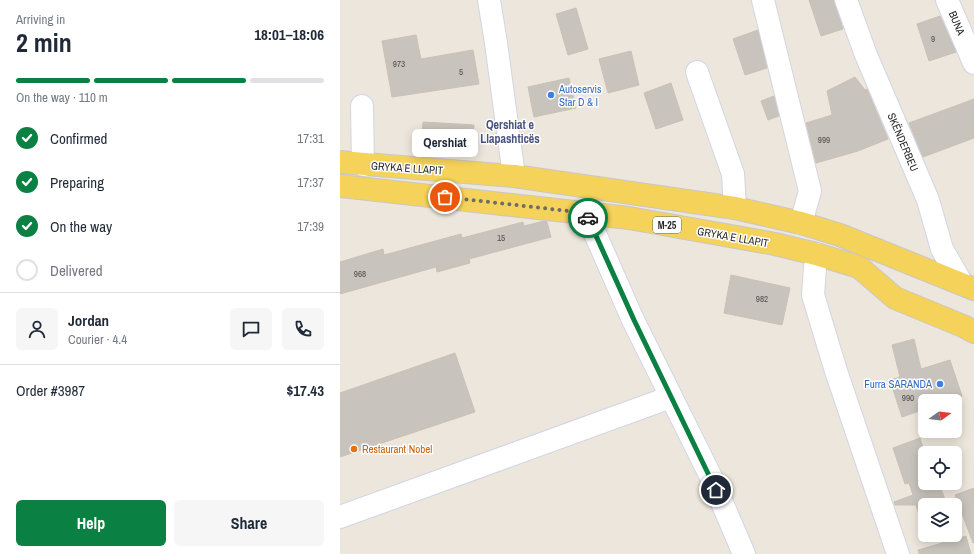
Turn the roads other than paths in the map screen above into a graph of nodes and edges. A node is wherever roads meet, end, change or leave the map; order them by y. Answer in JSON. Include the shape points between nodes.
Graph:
{"nodes":[{"id":1,"x":489,"y":0,"type":"edge"},
{"id":2,"x":763,"y":0,"type":"edge"},
{"id":3,"x":846,"y":0,"type":"edge"},
{"id":4,"x":947,"y":0,"type":"edge"},
{"id":5,"x":971,"y":50,"type":"edge"},
{"id":6,"x":697,"y":72,"type":"dead end"},
{"id":7,"x":362,"y":106,"type":"dead end"},
{"id":8,"x":340,"y":162,"type":"edge"},
{"id":9,"x":363,"y":165,"type":"junction"},
{"id":10,"x":514,"y":176,"type":"junction"},
{"id":11,"x":340,"y":186,"type":"edge"},
{"id":12,"x":736,"y":208,"type":"junction"},
{"id":13,"x":586,"y":213,"type":"junction"},
{"id":14,"x":801,"y":223,"type":"junction"},
{"id":15,"x":816,"y":254,"type":"junction"},
{"id":16,"x":968,"y":286,"type":"edge"},
{"id":17,"x":974,"y":332,"type":"edge"},
{"id":18,"x":671,"y":396,"type":"junction"},
{"id":19,"x":340,"y":517,"type":"edge"},
{"id":20,"x":744,"y":554,"type":"edge"},
{"id":21,"x":898,"y":554,"type":"edge"}],
"edges":[{"from":1,"to":10,"type":"street"},
{"from":2,"to":14,"type":"street","via":[[810,191]]},
{"from":3,"to":16,"type":"street","name":"SKËNDERBEU","via":[[866,55],[928,200],[942,249]]},
{"from":4,"to":5,"type":"street","name":"BUNA"},
{"from":6,"to":12,"type":"street","via":[[733,174]]},
{"from":7,"to":9,"type":"street"},
{"from":8,"to":9,"type":"main road","name":"GRYKA E LLAPIT"},
{"from":9,"to":10,"type":"main road","name":"GRYKA E LLAPIT"},
{"from":10,"to":12,"type":"main road","name":"GRYKA E LLAPIT"},
{"from":11,"to":13,"type":"main road","name":"GRYKA E LLAPIT","number":"M-25"},
{"from":12,"to":14,"type":"main road","name":"GRYKA E LLAPIT"},
{"from":13,"to":15,"type":"main road","name":"GRYKA E LLAPIT","number":"M-25","via":[[629,218],[775,244]]},
{"from":13,"to":18,"type":"street"},
{"from":14,"to":16,"type":"main road","name":"GRYKA E LLAPIT","via":[[840,235]]},
{"from":15,"to":17,"type":"main road","name":"GRYKA E LLAPIT","number":"M-25","via":[[859,267],[895,298]]},
{"from":15,"to":21,"type":"street","via":[[813,295]]},
{"from":18,"to":19,"type":"street"},
{"from":18,"to":20,"type":"street","via":[[711,477]]}]}
